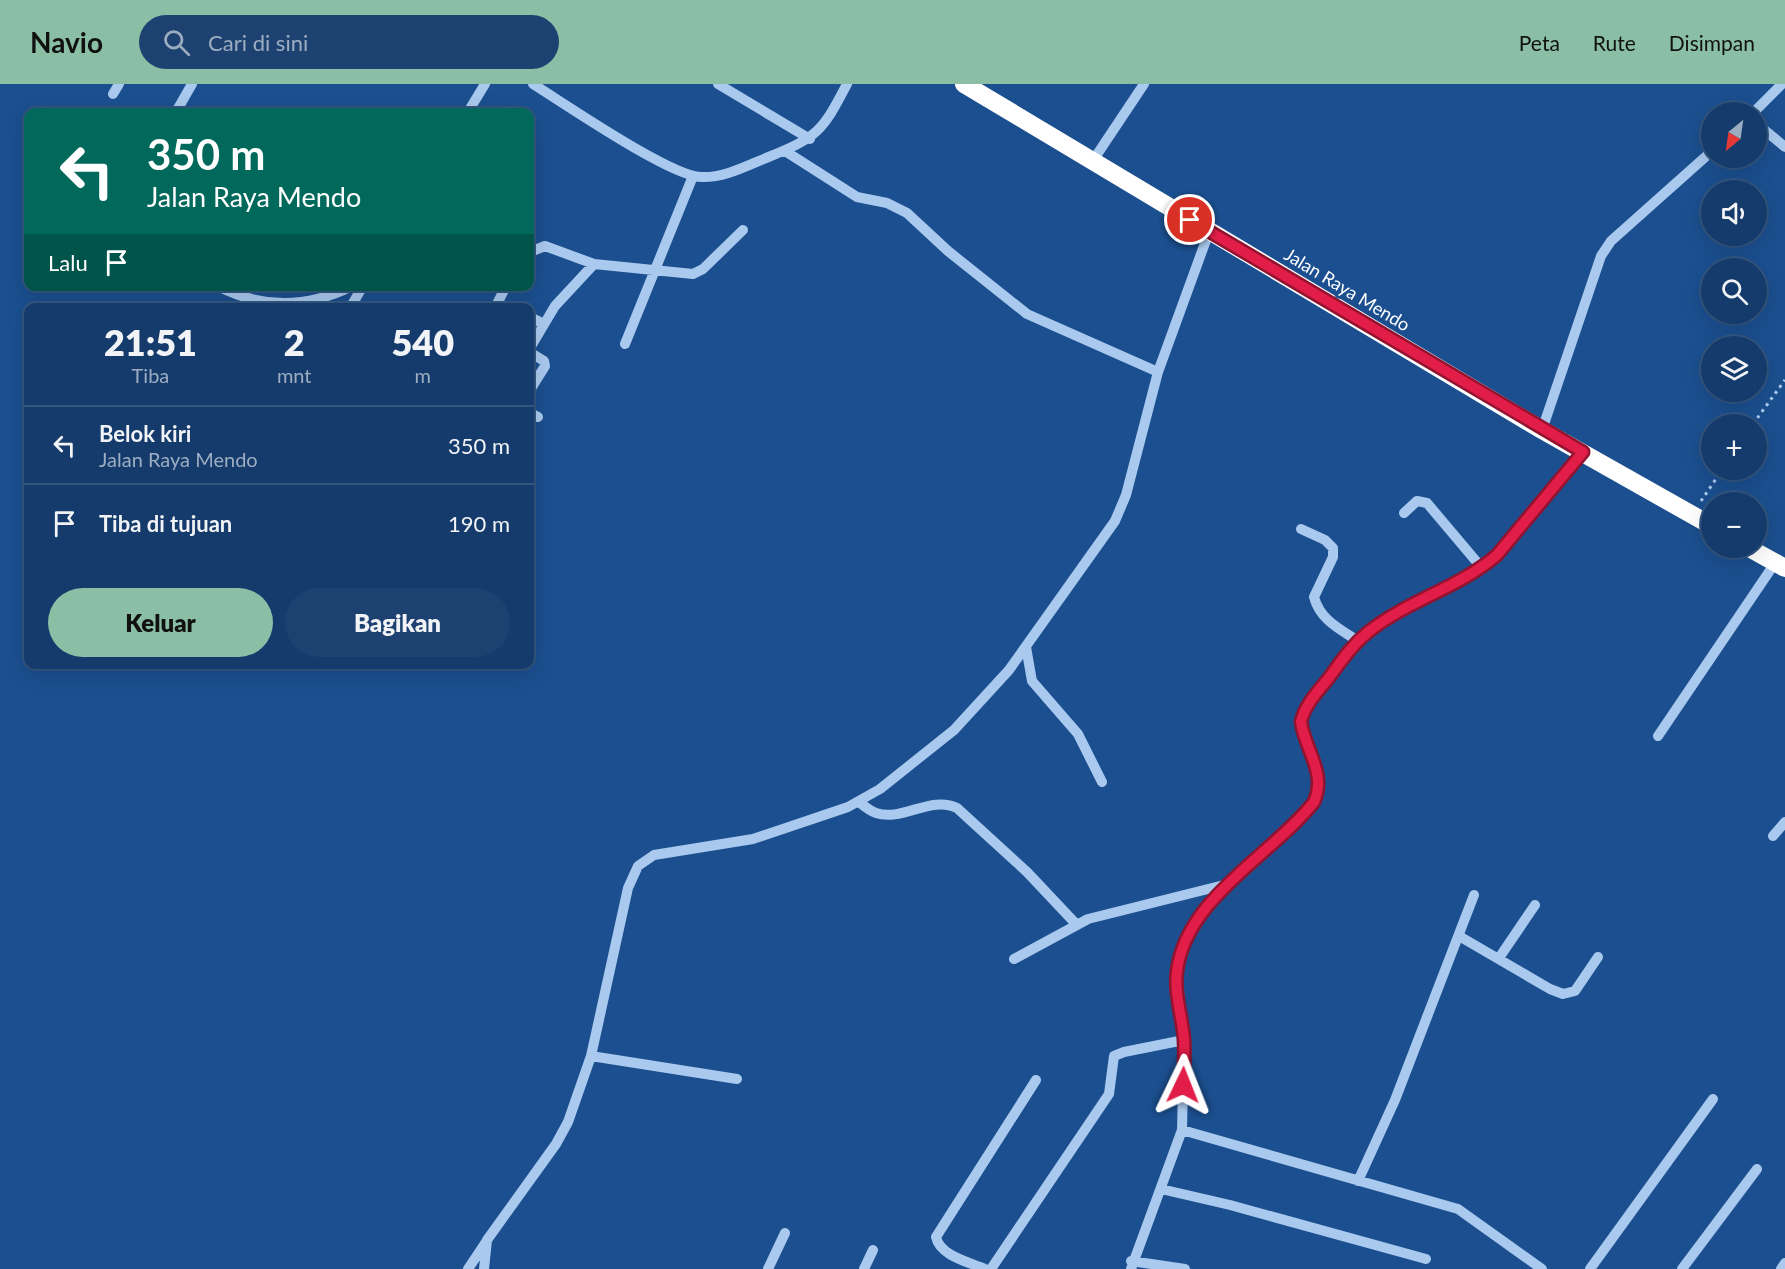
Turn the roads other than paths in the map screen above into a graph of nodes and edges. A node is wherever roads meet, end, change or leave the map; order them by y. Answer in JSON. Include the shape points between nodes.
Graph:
{"nodes":[{"id":1,"x":119,"y":84,"type":"edge"},
{"id":2,"x":192,"y":84,"type":"edge"},
{"id":3,"x":485,"y":84,"type":"edge"},
{"id":4,"x":718,"y":84,"type":"edge"},
{"id":5,"x":847,"y":84,"type":"edge"},
{"id":6,"x":964,"y":84,"type":"edge"},
{"id":7,"x":1144,"y":84,"type":"edge"},
{"id":8,"x":1782,"y":84,"type":"edge"},
{"id":9,"x":538,"y":85,"type":"edge"},
{"id":10,"x":113,"y":94,"type":"dead end"},
{"id":11,"x":1764,"y":102,"type":"edge"},
{"id":12,"x":178,"y":108,"type":"edge"},
{"id":13,"x":470,"y":108,"type":"edge"},
{"id":14,"x":1767,"y":132,"type":"edge"},
{"id":15,"x":810,"y":139,"type":"junction"},
{"id":16,"x":1785,"y":147,"type":"edge"},
{"id":17,"x":785,"y":151,"type":"junction"},
{"id":18,"x":1701,"y":161,"type":"edge"},
{"id":19,"x":1092,"y":162,"type":"junction"},
{"id":20,"x":693,"y":176,"type":"junction"},
{"id":21,"x":743,"y":230,"type":"dead end"},
{"id":22,"x":1209,"y":232,"type":"junction"},
{"id":23,"x":534,"y":250,"type":"edge"},
{"id":24,"x":594,"y":264,"type":"junction"},
{"id":25,"x":654,"y":272,"type":"junction"},
{"id":26,"x":231,"y":291,"type":"edge"},
{"id":27,"x":340,"y":291,"type":"edge"},
{"id":28,"x":274,"y":303,"type":"edge"},
{"id":29,"x":298,"y":303,"type":"edge"},
{"id":30,"x":534,"y":319,"type":"edge"},
{"id":31,"x":544,"y":324,"type":"junction"},
{"id":32,"x":534,"y":343,"type":"edge"},
{"id":33,"x":625,"y":344,"type":"dead end"},
{"id":34,"x":534,"y":354,"type":"edge"},
{"id":35,"x":1158,"y":372,"type":"junction"},
{"id":36,"x":534,"y":384,"type":"edge"},
{"id":37,"x":1542,"y":430,"type":"junction"},
{"id":38,"x":1583,"y":452,"type":"junction"},
{"id":39,"x":1404,"y":513,"type":"dead end"},
{"id":40,"x":1701,"y":520,"type":"edge"},
{"id":41,"x":1301,"y":528,"type":"dead end"},
{"id":42,"x":1780,"y":565,"type":"edge"},
{"id":43,"x":1481,"y":567,"type":"junction"},
{"id":44,"x":1358,"y":641,"type":"junction"},
{"id":45,"x":1026,"y":647,"type":"junction"},
{"id":46,"x":1658,"y":736,"type":"dead end"},
{"id":47,"x":1102,"y":782,"type":"dead end"},
{"id":48,"x":859,"y":802,"type":"junction"},
{"id":49,"x":1785,"y":822,"type":"edge"},
{"id":50,"x":1773,"y":836,"type":"dead end"},
{"id":51,"x":1229,"y":884,"type":"junction"},
{"id":52,"x":1474,"y":896,"type":"dead end"},
{"id":53,"x":1535,"y":905,"type":"dead end"},
{"id":54,"x":1076,"y":924,"type":"junction"},
{"id":55,"x":1459,"y":936,"type":"junction"},
{"id":56,"x":1598,"y":957,"type":"dead end"},
{"id":57,"x":1499,"y":958,"type":"junction"},
{"id":58,"x":1014,"y":959,"type":"dead end"},
{"id":59,"x":1184,"y":1040,"type":"junction"},
{"id":60,"x":591,"y":1056,"type":"junction"},
{"id":61,"x":737,"y":1079,"type":"dead end"},
{"id":62,"x":1036,"y":1080,"type":"dead end"},
{"id":63,"x":1713,"y":1099,"type":"dead end"},
{"id":64,"x":1182,"y":1130,"type":"junction"},
{"id":65,"x":1757,"y":1169,"type":"dead end"},
{"id":66,"x":1358,"y":1181,"type":"junction"},
{"id":67,"x":1161,"y":1189,"type":"junction"},
{"id":68,"x":785,"y":1233,"type":"dead end"},
{"id":69,"x":488,"y":1240,"type":"junction"},
{"id":70,"x":873,"y":1250,"type":"dead end"},
{"id":71,"x":1426,"y":1259,"type":"dead end"},
{"id":72,"x":1785,"y":1263,"type":"edge"},
{"id":73,"x":1131,"y":1265,"type":"edge"},
{"id":74,"x":468,"y":1269,"type":"edge"},
{"id":75,"x":484,"y":1269,"type":"edge"},
{"id":76,"x":768,"y":1269,"type":"edge"},
{"id":77,"x":864,"y":1269,"type":"edge"},
{"id":78,"x":985,"y":1269,"type":"edge"},
{"id":79,"x":991,"y":1269,"type":"edge"},
{"id":80,"x":1185,"y":1269,"type":"edge"},
{"id":81,"x":1542,"y":1269,"type":"edge"},
{"id":82,"x":1590,"y":1269,"type":"edge"},
{"id":83,"x":1682,"y":1269,"type":"edge"},
{"id":84,"x":1781,"y":1269,"type":"edge"}],
"edges":[{"from":1,"to":10,"type":"street"},
{"from":2,"to":12,"type":"street"},
{"from":3,"to":13,"type":"street"},
{"from":4,"to":15,"type":"street"},
{"from":5,"to":15,"type":"street","via":[[829,120]]},
{"from":6,"to":19,"type":"highway","name":"Jalan Raya Mendo"},
{"from":7,"to":19,"type":"street"},
{"from":8,"to":11,"type":"street"},
{"from":9,"to":20,"type":"street","via":[[673,169]]},
{"from":14,"to":16,"type":"street"},
{"from":15,"to":17,"type":"street"},
{"from":17,"to":20,"type":"street","via":[[723,175]]},
{"from":17,"to":35,"type":"street","via":[[858,197],[907,213],[1028,314]]},
{"from":18,"to":37,"type":"street","via":[[1611,241],[1601,256]]},
{"from":19,"to":22,"type":"highway","name":"Jalan Raya Mendo"},
{"from":20,"to":25,"type":"street"},
{"from":21,"to":25,"type":"street","via":[[693,274]]},
{"from":22,"to":35,"type":"street"},
{"from":22,"to":37,"type":"highway","name":"Jalan Raya Mendo"},
{"from":23,"to":24,"type":"street","via":[[545,246]]},
{"from":24,"to":25,"type":"street"},
{"from":24,"to":31,"type":"street","via":[[565,293]]},
{"from":25,"to":33,"type":"street"},
{"from":26,"to":28,"type":"street"},
{"from":27,"to":29,"type":"street"},
{"from":30,"to":31,"type":"street"},
{"from":31,"to":32,"type":"street"},
{"from":34,"to":36,"type":"street","via":[[545,366]]},
{"from":35,"to":45,"type":"street","via":[[1126,495],[1115,521]]},
{"from":37,"to":38,"type":"highway","name":"Jalan Raya Mendo"},
{"from":38,"to":40,"type":"highway","name":"Jalan Raya Mendo"},
{"from":38,"to":43,"type":"street","via":[[1505,547]]},
{"from":39,"to":43,"type":"street","via":[[1417,501],[1427,503]]},
{"from":41,"to":44,"type":"street","via":[[1333,548],[1333,557],[1314,597],[1317,608],[1323,617]]},
{"from":42,"to":46,"type":"street"},
{"from":43,"to":44,"type":"street","via":[[1401,611]]},
{"from":44,"to":51,"type":"street","via":[[1304,713],[1302,727],[1319,775],[1317,794],[1306,811]]},
{"from":45,"to":47,"type":"street","via":[[1032,681],[1078,734]]},
{"from":45,"to":48,"type":"street","via":[[954,730]]},
{"from":48,"to":54,"type":"street","via":[[875,813],[889,814],[937,805],[957,808],[1028,872]]},
{"from":48,"to":60,"type":"street","via":[[746,840],[667,852],[644,860],[628,888]]},
{"from":49,"to":50,"type":"street"},
{"from":51,"to":54,"type":"street","via":[[1106,913]]},
{"from":51,"to":59,"type":"street","via":[[1192,928],[1181,950],[1177,989]]},
{"from":52,"to":55,"type":"street"},
{"from":53,"to":57,"type":"street"},
{"from":54,"to":58,"type":"street"},
{"from":55,"to":57,"type":"street"},
{"from":55,"to":66,"type":"street","via":[[1395,1100]]},
{"from":56,"to":57,"type":"street","via":[[1575,991],[1563,994]]},
{"from":59,"to":64,"type":"street"},
{"from":59,"to":79,"type":"street","via":[[1114,1056],[1109,1094]]},
{"from":60,"to":61,"type":"street"},
{"from":60,"to":69,"type":"street","via":[[568,1122],[556,1144]]},
{"from":62,"to":78,"type":"street","via":[[936,1238],[937,1245],[945,1251]]},
{"from":63,"to":82,"type":"street"},
{"from":64,"to":66,"type":"street"},
{"from":64,"to":67,"type":"street"},
{"from":65,"to":83,"type":"street"},
{"from":66,"to":81,"type":"street","via":[[1458,1209]]},
{"from":67,"to":71,"type":"street"},
{"from":67,"to":73,"type":"street"},
{"from":68,"to":76,"type":"street"},
{"from":69,"to":74,"type":"street"},
{"from":69,"to":75,"type":"street"},
{"from":70,"to":77,"type":"street"},
{"from":72,"to":84,"type":"street"},
{"from":73,"to":80,"type":"street"}]}
